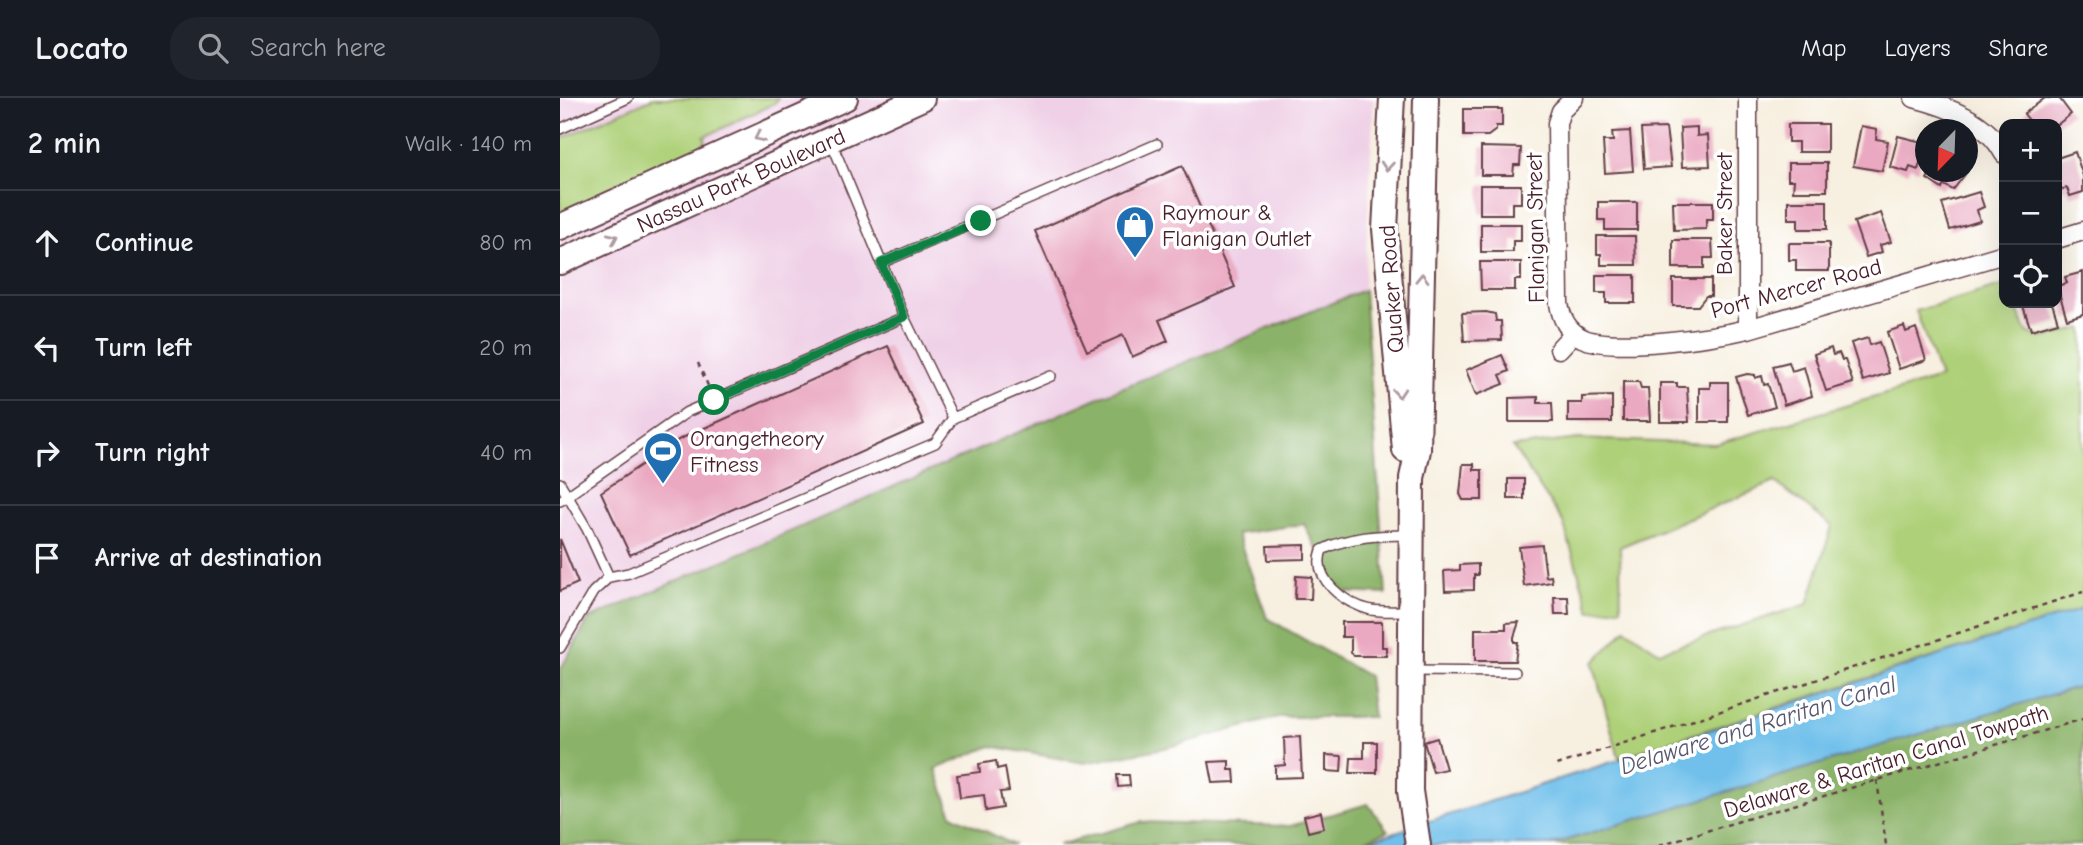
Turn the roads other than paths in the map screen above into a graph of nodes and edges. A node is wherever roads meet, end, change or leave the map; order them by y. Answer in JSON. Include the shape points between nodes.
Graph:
{"nodes":[{"id":1,"x":628,"y":98,"type":"edge"},
{"id":2,"x":845,"y":98,"type":"edge"},
{"id":3,"x":922,"y":98,"type":"edge"},
{"id":4,"x":1392,"y":98,"type":"edge"},
{"id":5,"x":1426,"y":98,"type":"edge"},
{"id":6,"x":1748,"y":98,"type":"edge"},
{"id":7,"x":1914,"y":98,"type":"edge"},
{"id":8,"x":1566,"y":100,"type":"edge"},
{"id":9,"x":819,"y":103,"type":"edge"},
{"id":10,"x":560,"y":128,"type":"edge"},
{"id":11,"x":830,"y":139,"type":"junction"},
{"id":12,"x":1157,"y":144,"type":"dead end"},
{"id":13,"x":1999,"y":147,"type":"edge"},
{"id":14,"x":560,"y":227,"type":"edge"},
{"id":15,"x":2083,"y":231,"type":"edge"},
{"id":16,"x":2062,"y":237,"type":"edge"},
{"id":17,"x":1999,"y":255,"type":"edge"},
{"id":18,"x":560,"y":262,"type":"edge"},
{"id":19,"x":881,"y":263,"type":"junction"},
{"id":20,"x":904,"y":317,"type":"junction"},
{"id":21,"x":1748,"y":329,"type":"junction"},
{"id":22,"x":1574,"y":333,"type":"junction"},
{"id":23,"x":1559,"y":349,"type":"dead end"},
{"id":24,"x":1051,"y":376,"type":"dead end"},
{"id":25,"x":953,"y":418,"type":"junction"},
{"id":26,"x":1412,"y":478,"type":"junction"},
{"id":27,"x":560,"y":483,"type":"edge"},
{"id":28,"x":563,"y":499,"type":"edge"},
{"id":29,"x":1412,"y":535,"type":"junction"},
{"id":30,"x":609,"y":577,"type":"junction"},
{"id":31,"x":1411,"y":611,"type":"junction"},
{"id":32,"x":560,"y":648,"type":"edge"},
{"id":33,"x":1410,"y":671,"type":"junction"},
{"id":34,"x":1514,"y":672,"type":"dead end"},
{"id":35,"x":1416,"y":834,"type":"edge"}],
"edges":[{"from":1,"to":10,"type":"lane"},
{"from":2,"to":9,"type":"street","name":"Nassau Park Boulevard"},
{"from":3,"to":11,"type":"street","name":"Nassau Park Boulevard"},
{"from":4,"to":26,"type":"street","name":"Quaker Road","one_way":true,"via":[[1385,229],[1400,407]]},
{"from":26,"to":5,"type":"street","name":"Quaker Road","one_way":true,"via":[[1418,450]]},
{"from":6,"to":21,"type":"street","name":"Baker Street"},
{"from":7,"to":13,"type":"street","via":[[1974,121]]},
{"from":8,"to":22,"type":"street","name":"Flanigan Street","via":[[1557,123],[1559,303],[1565,324]]},
{"from":9,"to":11,"type":"street"},
{"from":9,"to":14,"type":"street","name":"Nassau Park Boulevard","one_way":true},
{"from":18,"to":11,"type":"street","name":"Nassau Park Boulevard","one_way":true},
{"from":11,"to":19,"type":"lane"},
{"from":12,"to":19,"type":"lane"},
{"from":15,"to":16,"type":"street"},
{"from":17,"to":21,"type":"street","name":"Port Mercer Road"},
{"from":19,"to":20,"type":"lane"},
{"from":20,"to":25,"type":"lane"},
{"from":20,"to":28,"type":"lane","via":[[687,412]]},
{"from":21,"to":22,"type":"street","name":"Port Mercer Road","via":[[1679,341],[1597,341]]},
{"from":22,"to":23,"type":"street"},
{"from":24,"to":25,"type":"lane"},
{"from":25,"to":30,"type":"lane","via":[[935,443],[629,573]]},
{"from":26,"to":29,"type":"street","name":"Quaker Road"},
{"from":27,"to":28,"type":"lane"},
{"from":28,"to":30,"type":"lane","via":[[587,529]]},
{"from":29,"to":31,"type":"street","name":"Quaker Road"},
{"from":29,"to":31,"type":"lane","via":[[1333,544],[1321,550],[1318,564],[1336,592],[1356,606]]},
{"from":30,"to":32,"type":"lane","via":[[593,592]]},
{"from":31,"to":33,"type":"street","name":"Quaker Road"},
{"from":33,"to":34,"type":"lane"},
{"from":33,"to":35,"type":"street","name":"Quaker Road","via":[[1410,791]]}]}
